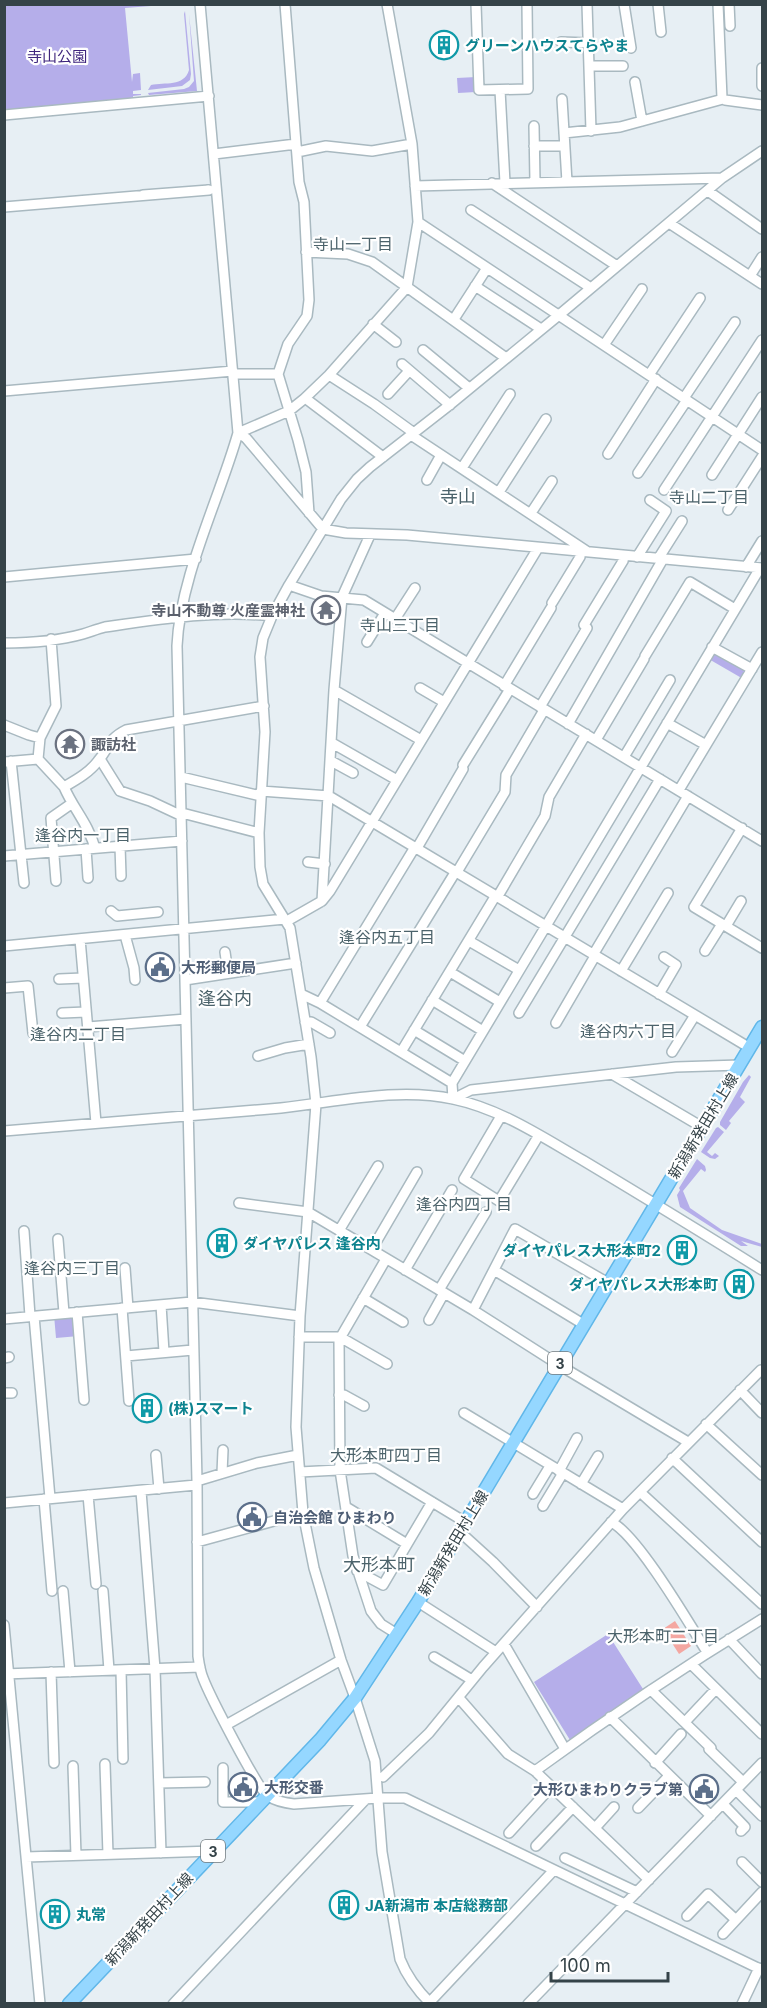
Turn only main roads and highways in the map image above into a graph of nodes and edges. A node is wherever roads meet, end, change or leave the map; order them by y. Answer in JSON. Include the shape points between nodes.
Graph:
{"nodes":[{"id":1,"x":762,"y":1028,"type":"edge"},
{"id":2,"x":69,"y":2004,"type":"edge"}],
"edges":[{"from":1,"to":2,"type":"main road","name":"新潟新発田村上線","number":"3","via":[[356,1698]]}]}
